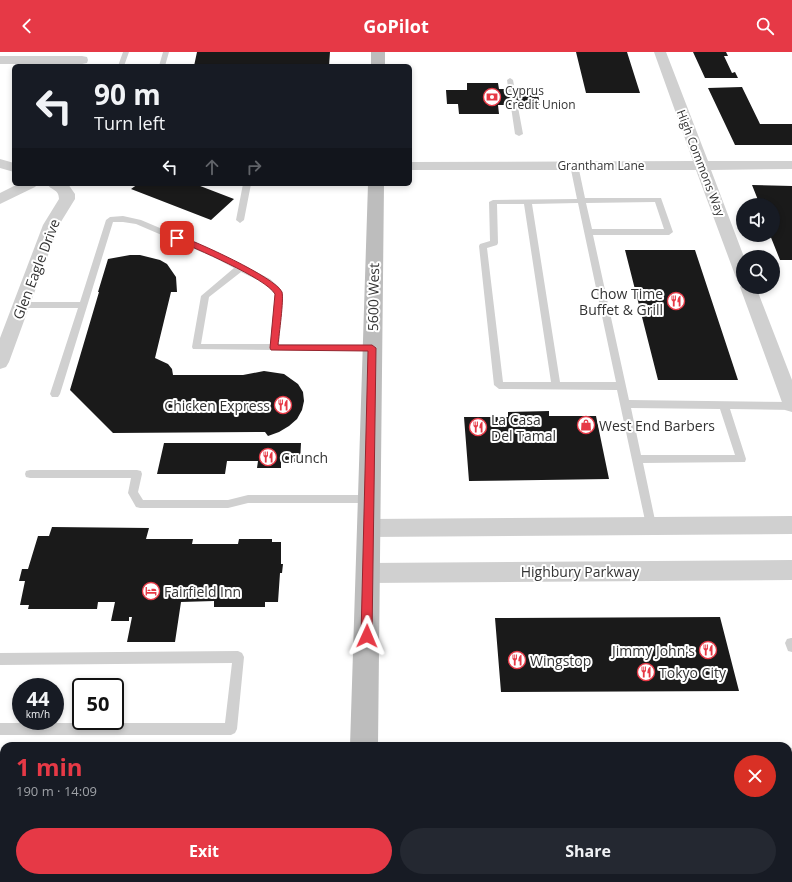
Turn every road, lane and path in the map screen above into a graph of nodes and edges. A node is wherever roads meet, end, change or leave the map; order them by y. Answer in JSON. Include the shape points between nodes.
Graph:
{"nodes":[{"id":1,"x":126,"y":52,"type":"edge"},
{"id":2,"x":166,"y":52,"type":"edge"},
{"id":3,"x":378,"y":52,"type":"edge"},
{"id":4,"x":660,"y":52,"type":"edge"},
{"id":5,"x":0,"y":60,"type":"edge"},
{"id":6,"x":82,"y":60,"type":"dead end"},
{"id":7,"x":122,"y":64,"type":"edge"},
{"id":8,"x":163,"y":64,"type":"edge"},
{"id":9,"x":378,"y":64,"type":"edge"},
{"id":10,"x":510,"y":80,"type":"dead end"},
{"id":11,"x":519,"y":134,"type":"dead end"},
{"id":12,"x":0,"y":163,"type":"edge"},
{"id":13,"x":574,"y":165,"type":"junction"},
{"id":14,"x":702,"y":165,"type":"junction"},
{"id":15,"x":792,"y":165,"type":"edge"},
{"id":16,"x":412,"y":166,"type":"edge"},
{"id":17,"x":12,"y":167,"type":"edge"},
{"id":18,"x":26,"y":186,"type":"edge"},
{"id":19,"x":60,"y":186,"type":"edge"},
{"id":20,"x":246,"y":186,"type":"edge"},
{"id":21,"x":376,"y":186,"type":"edge"},
{"id":22,"x":0,"y":199,"type":"edge"},
{"id":23,"x":582,"y":201,"type":"junction"},
{"id":24,"x":528,"y":202,"type":"junction"},
{"id":25,"x":240,"y":220,"type":"dead end"},
{"id":26,"x":588,"y":232,"type":"junction"},
{"id":27,"x":736,"y":256,"type":"edge"},
{"id":28,"x":240,"y":268,"type":"junction"},
{"id":29,"x":751,"y":294,"type":"edge"},
{"id":30,"x":22,"y":305,"type":"junction"},
{"id":31,"x":82,"y":305,"type":"junction"},
{"id":32,"x":274,"y":348,"type":"junction"},
{"id":33,"x":372,"y":348,"type":"junction"},
{"id":34,"x":0,"y":362,"type":"edge"},
{"id":35,"x":556,"y":386,"type":"junction"},
{"id":36,"x":621,"y":386,"type":"junction"},
{"id":37,"x":55,"y":394,"type":"dead end"},
{"id":38,"x":625,"y":404,"type":"junction"},
{"id":39,"x":724,"y":405,"type":"junction"},
{"id":40,"x":792,"y":406,"type":"edge"},
{"id":41,"x":636,"y":459,"type":"junction"},
{"id":42,"x":30,"y":474,"type":"dead end"},
{"id":43,"x":369,"y":499,"type":"junction"},
{"id":44,"x":650,"y":525,"type":"junction"},
{"id":45,"x":792,"y":525,"type":"edge"},
{"id":46,"x":369,"y":528,"type":"junction"},
{"id":47,"x":792,"y":570,"type":"edge"},
{"id":48,"x":368,"y":573,"type":"junction"},
{"id":49,"x":0,"y":659,"type":"edge"},
{"id":50,"x":0,"y":729,"type":"edge"},
{"id":51,"x":364,"y":742,"type":"edge"}],
"edges":[{"from":1,"to":7,"type":"lane"},
{"from":2,"to":8,"type":"lane"},
{"from":3,"to":9,"type":"main road"},
{"from":4,"to":14,"type":"street","name":"High Commons Way"},
{"from":5,"to":6,"type":"street"},
{"from":10,"to":11,"type":"lane"},
{"from":12,"to":17,"type":"street"},
{"from":13,"to":14,"type":"street","name":"Grantham Lane"},
{"from":13,"to":16,"type":"street","name":"Grantham Lane"},
{"from":13,"to":23,"type":"lane"},
{"from":14,"to":15,"type":"street","name":"Grantham Lane"},
{"from":14,"to":27,"type":"street","name":"High Commons Way"},
{"from":18,"to":22,"type":"street"},
{"from":19,"to":30,"type":"street","name":"Glen Eagle Drive","via":[[67,194],[67,200],[54,218]]},
{"from":20,"to":25,"type":"lane"},
{"from":21,"to":33,"type":"main road","name":"5600 West"},
{"from":23,"to":24,"type":"lane"},
{"from":23,"to":26,"type":"lane"},
{"from":23,"to":26,"type":"lane","via":[[658,200],[669,232]]},
{"from":24,"to":35,"type":"lane"},
{"from":24,"to":35,"type":"lane","via":[[493,202],[494,243],[483,246],[498,385]]},
{"from":26,"to":36,"type":"lane"},
{"from":28,"to":31,"type":"lane","via":[[138,222],[110,220]]},
{"from":28,"to":32,"type":"lane","via":[[264,279],[278,294]]},
{"from":28,"to":32,"type":"lane","via":[[205,296],[196,347]]},
{"from":29,"to":40,"type":"street"},
{"from":30,"to":31,"type":"lane"},
{"from":30,"to":34,"type":"street","name":"Glen Eagle Drive"},
{"from":31,"to":37,"type":"lane"},
{"from":32,"to":33,"type":"lane"},
{"from":33,"to":43,"type":"main road","name":"5600 West"},
{"from":35,"to":36,"type":"lane"},
{"from":36,"to":38,"type":"lane"},
{"from":38,"to":39,"type":"lane"},
{"from":38,"to":41,"type":"lane"},
{"from":39,"to":40,"type":"lane"},
{"from":39,"to":41,"type":"lane","via":[[741,459]]},
{"from":41,"to":44,"type":"lane"},
{"from":42,"to":43,"type":"lane","via":[[137,474],[133,493],[140,504],[228,504],[248,499]]},
{"from":43,"to":46,"type":"main road","name":"5600 West"},
{"from":44,"to":45,"type":"street"},
{"from":44,"to":46,"type":"street"},
{"from":46,"to":48,"type":"main road","name":"5600 West"},
{"from":47,"to":48,"type":"street","name":"Highbury Parkway"},
{"from":48,"to":51,"type":"main road","name":"5600 West"},
{"from":49,"to":50,"type":"lane","via":[[238,657],[230,729]]}]}
